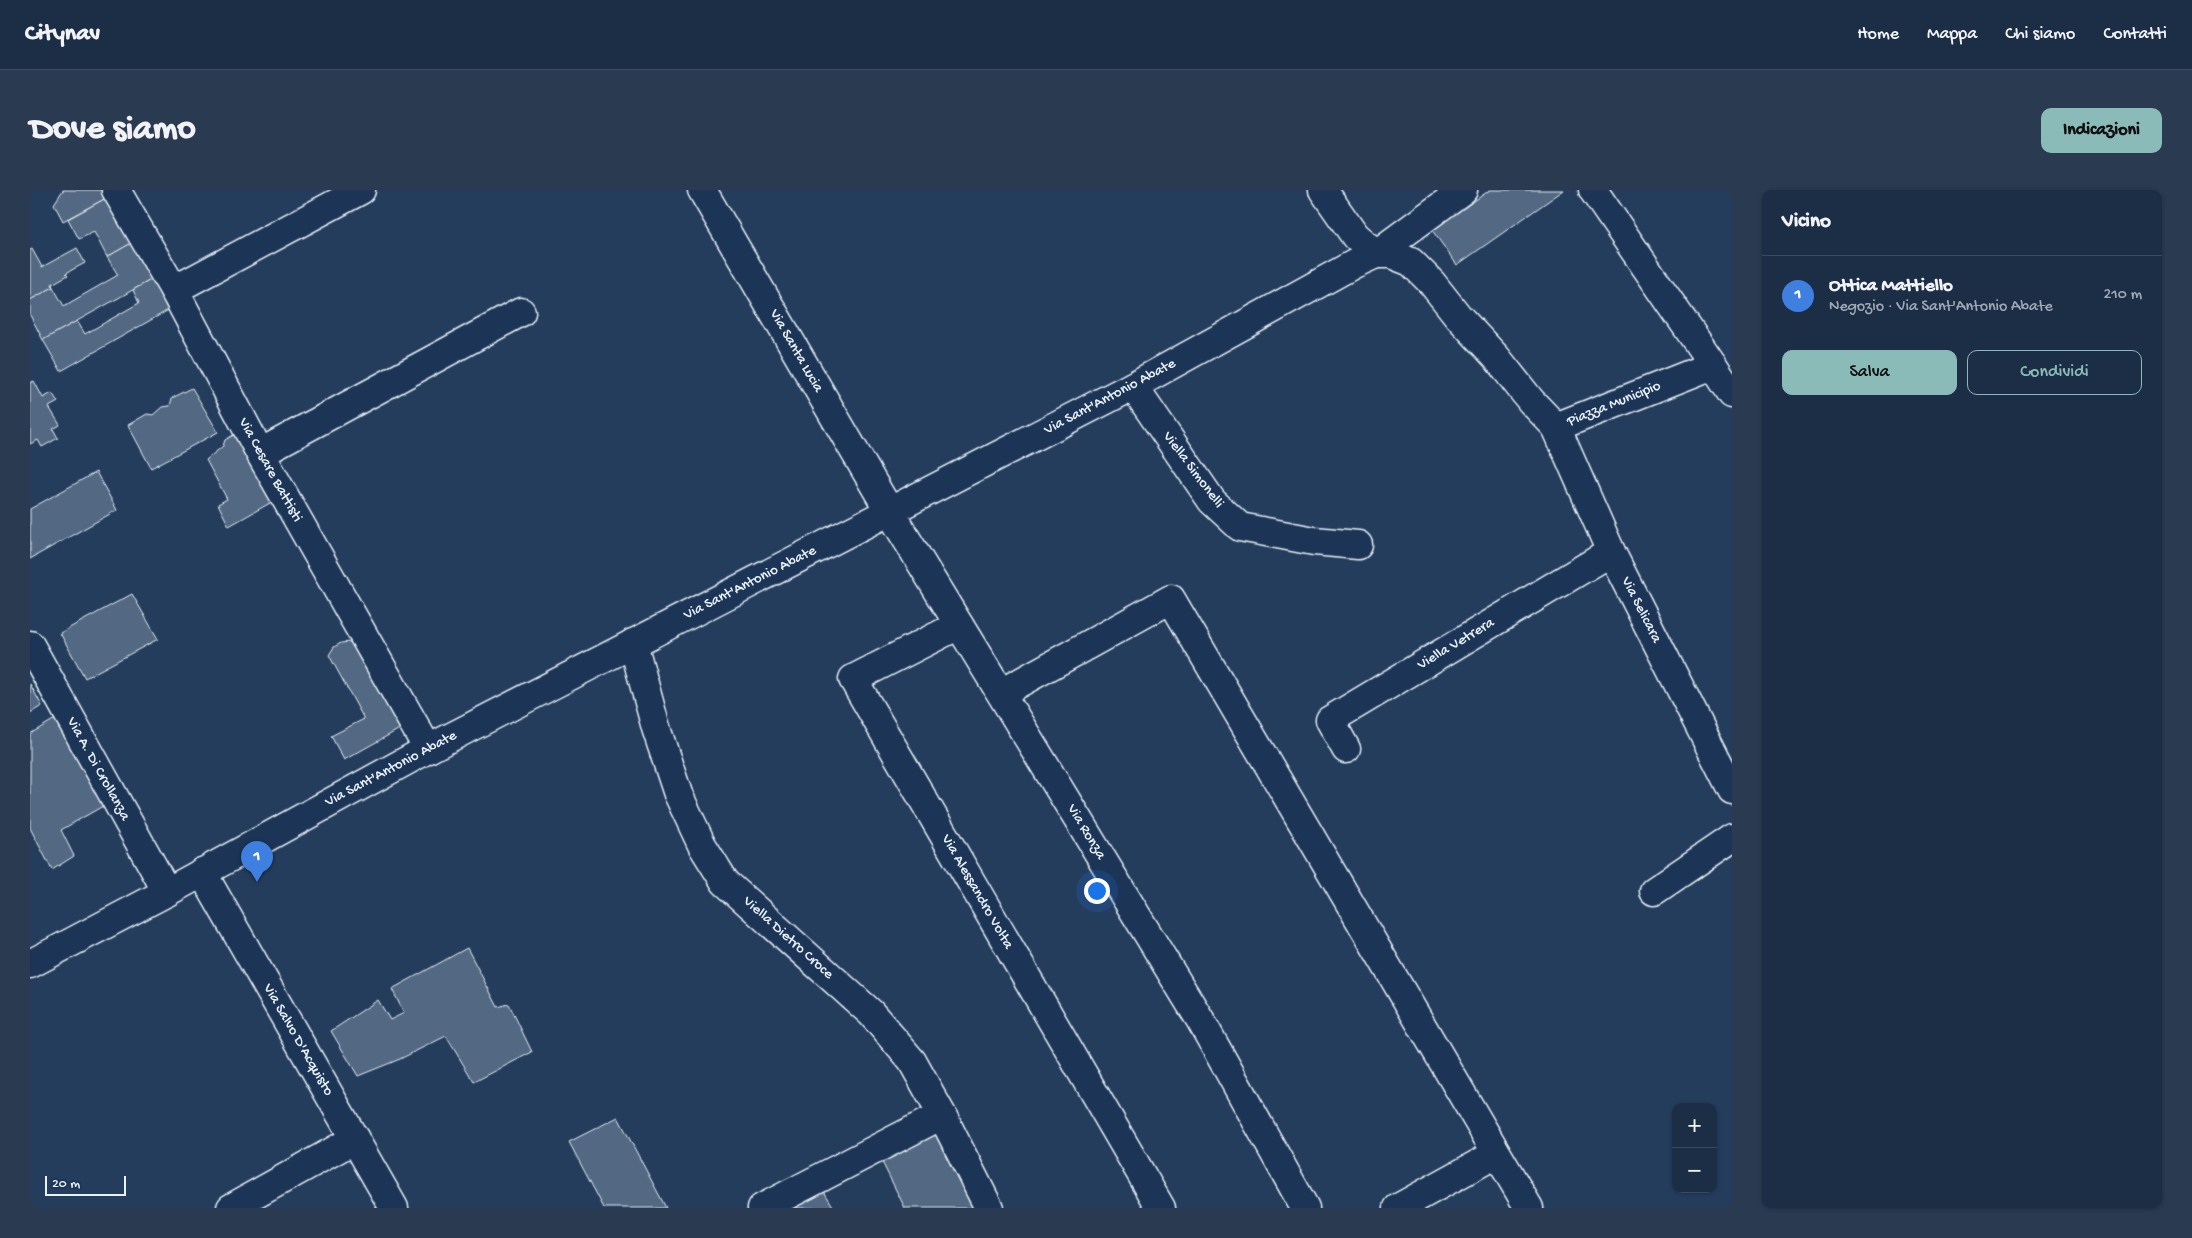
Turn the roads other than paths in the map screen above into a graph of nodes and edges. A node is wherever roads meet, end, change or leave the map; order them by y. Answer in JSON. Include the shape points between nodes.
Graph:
{"nodes":[{"id":1,"x":116,"y":190,"type":"edge"},
{"id":2,"x":361,"y":190,"type":"edge"},
{"id":3,"x":702,"y":190,"type":"edge"},
{"id":4,"x":1323,"y":190,"type":"edge"},
{"id":5,"x":1463,"y":190,"type":"edge"},
{"id":6,"x":1593,"y":190,"type":"edge"},
{"id":7,"x":1376,"y":254,"type":"junction"},
{"id":8,"x":174,"y":290,"type":"junction"},
{"id":9,"x":521,"y":312,"type":"dead end"},
{"id":10,"x":1713,"y":365,"type":"junction"},
{"id":11,"x":1132,"y":386,"type":"junction"},
{"id":12,"x":1732,"y":394,"type":"edge"},
{"id":13,"x":1556,"y":427,"type":"junction"},
{"id":14,"x":260,"y":453,"type":"junction"},
{"id":15,"x":890,"y":512,"type":"junction"},
{"id":16,"x":1358,"y":545,"type":"dead end"},
{"id":17,"x":1611,"y":552,"type":"junction"},
{"id":18,"x":959,"y":624,"type":"junction"},
{"id":19,"x":634,"y":643,"type":"junction"},
{"id":20,"x":30,"y":645,"type":"edge"},
{"id":21,"x":1001,"y":693,"type":"junction"},
{"id":22,"x":428,"y":749,"type":"junction"},
{"id":23,"x":1346,"y":749,"type":"dead end"},
{"id":24,"x":1732,"y":790,"type":"edge"},
{"id":25,"x":1732,"y":838,"type":"edge"},
{"id":26,"x":202,"y":872,"type":"junction"},
{"id":27,"x":1654,"y":891,"type":"dead end"},
{"id":28,"x":167,"y":892,"type":"junction"},
{"id":29,"x":30,"y":964,"type":"edge"},
{"id":30,"x":942,"y":1115,"type":"junction"},
{"id":31,"x":354,"y":1139,"type":"junction"},
{"id":32,"x":1496,"y":1154,"type":"junction"},
{"id":33,"x":231,"y":1208,"type":"edge"},
{"id":34,"x":394,"y":1208,"type":"edge"},
{"id":35,"x":762,"y":1208,"type":"edge"},
{"id":36,"x":989,"y":1208,"type":"edge"},
{"id":37,"x":1161,"y":1208,"type":"edge"},
{"id":38,"x":1305,"y":1208,"type":"edge"},
{"id":39,"x":1398,"y":1208,"type":"edge"},
{"id":40,"x":1529,"y":1208,"type":"edge"}],
"edges":[{"from":1,"to":8,"type":"street","name":"Via Cesare Battisti"},
{"from":2,"to":8,"type":"street"},
{"from":3,"to":15,"type":"street","name":"Via Santa Lucia"},
{"from":4,"to":7,"type":"street","via":[[1355,236]]},
{"from":5,"to":7,"type":"street","name":"Via Sant'Antonio Abate"},
{"from":6,"to":10,"type":"street"},
{"from":7,"to":11,"type":"street","name":"Via Sant'Antonio Abate"},
{"from":7,"to":13,"type":"street","name":"Piazza Municipio","via":[[1391,254],[1411,262]]},
{"from":8,"to":14,"type":"street","name":"Via Cesare Battisti"},
{"from":9,"to":14,"type":"street"},
{"from":10,"to":12,"type":"street"},
{"from":10,"to":13,"type":"street","name":"Piazza Municipio"},
{"from":11,"to":15,"type":"street","name":"Via Sant'Antonio Abate"},
{"from":11,"to":16,"type":"street","name":"Viella Simonelli","via":[[1212,501],[1240,527],[1314,541]]},
{"from":13,"to":17,"type":"street","name":"Via Selicara"},
{"from":14,"to":22,"type":"street","name":"Via Cesare Battisti"},
{"from":15,"to":18,"type":"street","name":"Via Ronza"},
{"from":15,"to":19,"type":"street","name":"Via Sant'Antonio Abate"},
{"from":17,"to":23,"type":"street","name":"Viella Vetrera","via":[[1330,720]]},
{"from":17,"to":24,"type":"street","name":"Via Selicara"},
{"from":18,"to":21,"type":"street","name":"Via Ronza"},
{"from":18,"to":37,"type":"street","name":"Via Alessandro Volta","via":[[853,679]]},
{"from":19,"to":22,"type":"street","name":"Via Sant'Antonio Abate"},
{"from":19,"to":30,"type":"street","name":"Viella Dietro Croce","via":[[656,728],[678,794],[702,845],[725,882],[871,1013],[912,1062]]},
{"from":20,"to":28,"type":"street","name":"Via A. Di Crollanza"},
{"from":21,"to":32,"type":"street","via":[[1171,599]]},
{"from":21,"to":38,"type":"street","name":"Via Ronza","via":[[1201,1021]]},
{"from":22,"to":26,"type":"street","name":"Via Sant'Antonio Abate"},
{"from":25,"to":27,"type":"street"},
{"from":26,"to":28,"type":"street","name":"Via Sant'Antonio Abate"},
{"from":26,"to":31,"type":"street","name":"Via Salvo D'Acquisto"},
{"from":28,"to":29,"type":"street","name":"Via Sant'Antonio Abate"},
{"from":30,"to":35,"type":"street"},
{"from":30,"to":36,"type":"street","name":"Viella Dietro Croce"},
{"from":31,"to":33,"type":"street"},
{"from":31,"to":34,"type":"street","name":"Via Salvo D'Acquisto"},
{"from":32,"to":39,"type":"street"},
{"from":32,"to":40,"type":"street"}]}
